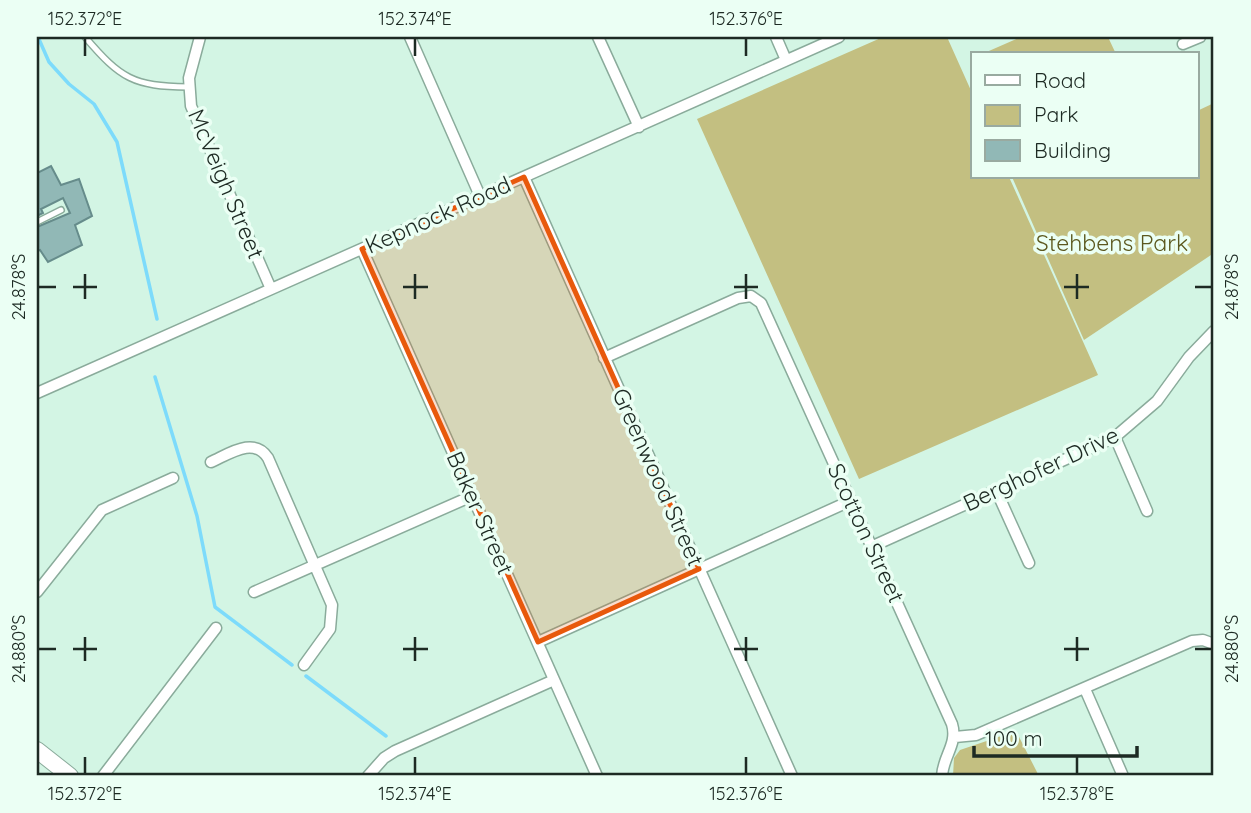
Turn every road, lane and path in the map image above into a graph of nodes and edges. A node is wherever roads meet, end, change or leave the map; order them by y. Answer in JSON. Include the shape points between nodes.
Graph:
{"nodes":[{"id":1,"x":85,"y":37,"type":"edge"},
{"id":2,"x":200,"y":37,"type":"edge"},
{"id":3,"x":410,"y":37,"type":"edge"},
{"id":4,"x":598,"y":37,"type":"edge"},
{"id":5,"x":776,"y":37,"type":"edge"},
{"id":6,"x":839,"y":37,"type":"edge"},
{"id":7,"x":1200,"y":37,"type":"edge"},
{"id":8,"x":1183,"y":44,"type":"dead end"},
{"id":9,"x":786,"y":60,"type":"junction"},
{"id":10,"x":188,"y":87,"type":"junction"},
{"id":11,"x":639,"y":127,"type":"junction"},
{"id":12,"x":524,"y":177,"type":"junction"},
{"id":13,"x":480,"y":196,"type":"junction"},
{"id":14,"x":61,"y":211,"type":"dead end"},
{"id":15,"x":37,"y":222,"type":"edge"},
{"id":16,"x":362,"y":249,"type":"junction"},
{"id":17,"x":271,"y":289,"type":"junction"},
{"id":18,"x":1214,"y":331,"type":"edge"},
{"id":19,"x":604,"y":358,"type":"junction"},
{"id":20,"x":37,"y":393,"type":"edge"},
{"id":21,"x":1115,"y":437,"type":"junction"},
{"id":22,"x":211,"y":462,"type":"dead end"},
{"id":23,"x":173,"y":478,"type":"dead end"},
{"id":24,"x":996,"y":490,"type":"junction"},
{"id":25,"x":472,"y":496,"type":"junction"},
{"id":26,"x":850,"y":501,"type":"junction"},
{"id":27,"x":1147,"y":511,"type":"dead end"},
{"id":28,"x":873,"y":546,"type":"junction"},
{"id":29,"x":1029,"y":563,"type":"dead end"},
{"id":30,"x":317,"y":566,"type":"junction"},
{"id":31,"x":699,"y":569,"type":"junction"},
{"id":32,"x":37,"y":592,"type":"edge"},
{"id":33,"x":254,"y":592,"type":"dead end"},
{"id":34,"x":216,"y":628,"type":"dead end"},
{"id":35,"x":538,"y":642,"type":"junction"},
{"id":36,"x":1209,"y":642,"type":"edge"},
{"id":37,"x":304,"y":664,"type":"dead end"},
{"id":38,"x":554,"y":680,"type":"junction"},
{"id":39,"x":1085,"y":689,"type":"junction"},
{"id":40,"x":955,"y":737,"type":"junction"},
{"id":41,"x":37,"y":750,"type":"edge"},
{"id":42,"x":374,"y":774,"type":"edge"},
{"id":43,"x":70,"y":776,"type":"edge"},
{"id":44,"x":103,"y":776,"type":"edge"},
{"id":45,"x":597,"y":776,"type":"edge"},
{"id":46,"x":792,"y":776,"type":"edge"},
{"id":47,"x":942,"y":776,"type":"edge"},
{"id":48,"x":1123,"y":776,"type":"edge"}],
"edges":[{"from":1,"to":10,"type":"lane","via":[[134,82]]},
{"from":2,"to":10,"type":"street","name":"McVeigh Street"},
{"from":3,"to":13,"type":"street"},
{"from":4,"to":11,"type":"street"},
{"from":5,"to":9,"type":"street"},
{"from":6,"to":9,"type":"street","name":"Kepnock Road"},
{"from":7,"to":8,"type":"street"},
{"from":9,"to":11,"type":"street","name":"Kepnock Road"},
{"from":10,"to":17,"type":"street","name":"McVeigh Street","via":[[191,106]]},
{"from":11,"to":12,"type":"street","name":"Kepnock Road"},
{"from":12,"to":13,"type":"street","name":"Kepnock Road"},
{"from":12,"to":19,"type":"street","name":"Greenwood Street"},
{"from":13,"to":16,"type":"street","name":"Kepnock Road"},
{"from":14,"to":15,"type":"lane"},
{"from":16,"to":17,"type":"street","name":"Kepnock Road"},
{"from":16,"to":25,"type":"street","name":"Baker Street"},
{"from":17,"to":20,"type":"street","name":"Kepnock Road"},
{"from":18,"to":21,"type":"street","name":"Berghofer Drive","via":[[1157,401]]},
{"from":19,"to":26,"type":"street","name":"Scotton Street","via":[[732,300],[751,296],[764,309]]},
{"from":19,"to":31,"type":"street","name":"Greenwood Street"},
{"from":21,"to":24,"type":"street","name":"Berghofer Drive"},
{"from":21,"to":27,"type":"street"},
{"from":22,"to":30,"type":"street","via":[[257,443]]},
{"from":23,"to":32,"type":"street","via":[[102,510]]},
{"from":24,"to":28,"type":"street","name":"Berghofer Drive"},
{"from":24,"to":29,"type":"street"},
{"from":25,"to":30,"type":"street"},
{"from":25,"to":35,"type":"street","name":"Baker Street"},
{"from":26,"to":28,"type":"street","name":"Scotton Street"},
{"from":26,"to":31,"type":"street"},
{"from":28,"to":40,"type":"street","name":"Scotton Street"},
{"from":30,"to":33,"type":"street"},
{"from":30,"to":37,"type":"street","via":[[338,615]]},
{"from":31,"to":35,"type":"street"},
{"from":31,"to":46,"type":"street","name":"Greenwood Street"},
{"from":34,"to":44,"type":"street"},
{"from":35,"to":38,"type":"street","name":"Baker Street"},
{"from":36,"to":39,"type":"street"},
{"from":38,"to":42,"type":"street","via":[[395,751]]},
{"from":38,"to":45,"type":"street","name":"Baker Street"},
{"from":39,"to":40,"type":"street","via":[[971,737]]},
{"from":39,"to":48,"type":"street"},
{"from":40,"to":47,"type":"street"},
{"from":41,"to":43,"type":"street"}]}
